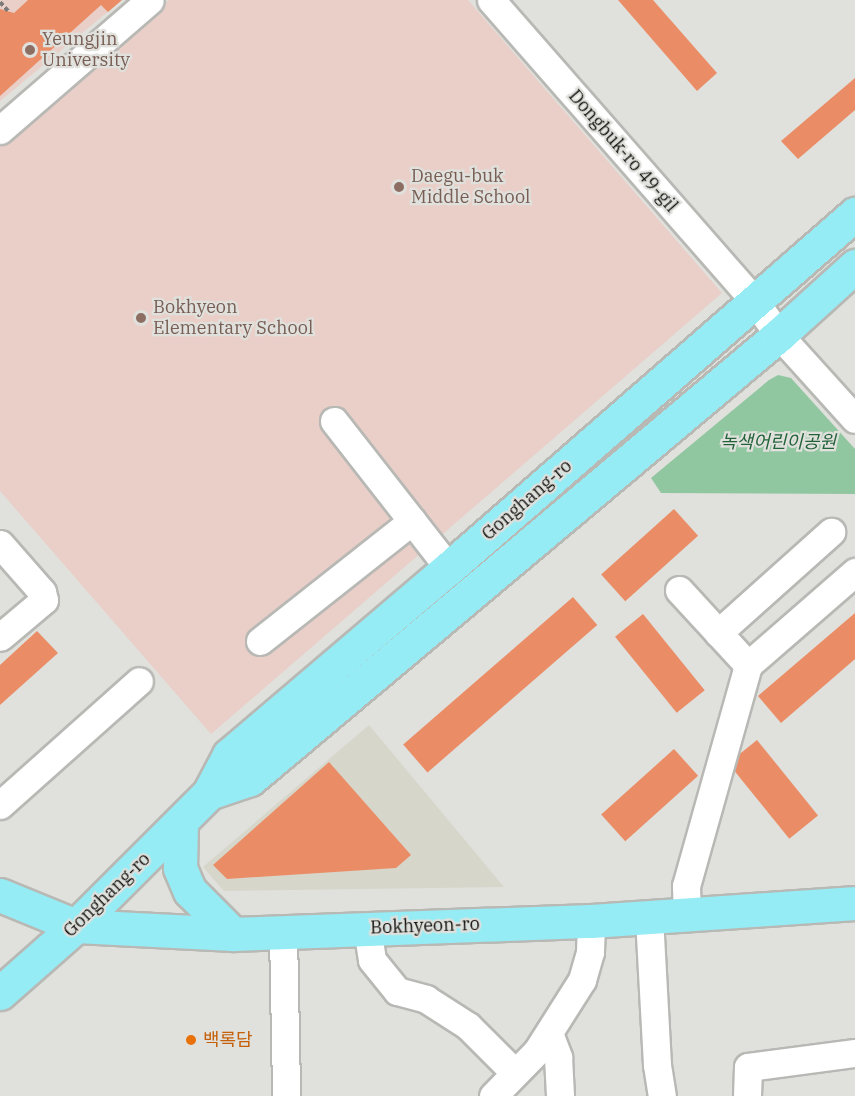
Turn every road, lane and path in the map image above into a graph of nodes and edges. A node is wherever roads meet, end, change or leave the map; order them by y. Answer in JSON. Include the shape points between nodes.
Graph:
{"nodes":[{"id":1,"x":150,"y":0,"type":"edge"},
{"id":2,"x":491,"y":0,"type":"edge"},
{"id":3,"x":0,"y":2,"type":"edge"},
{"id":4,"x":9,"y":12,"type":"dead end"},
{"id":5,"x":0,"y":130,"type":"edge"},
{"id":6,"x":855,"y":214,"type":"edge"},
{"id":7,"x":855,"y":266,"type":"edge"},
{"id":8,"x":755,"y":302,"type":"junction"},
{"id":9,"x":779,"y":335,"type":"junction"},
{"id":10,"x":855,"y":418,"type":"edge"},
{"id":11,"x":334,"y":421,"type":"dead end"},
{"id":12,"x":412,"y":521,"type":"junction"},
{"id":13,"x":831,"y":532,"type":"dead end"},
{"id":14,"x":0,"y":544,"type":"edge"},
{"id":15,"x":449,"y":568,"type":"junction"},
{"id":16,"x":855,"y":572,"type":"edge"},
{"id":17,"x":679,"y":590,"type":"dead end"},
{"id":18,"x":718,"y":633,"type":"junction"},
{"id":19,"x":0,"y":638,"type":"edge"},
{"id":20,"x":260,"y":641,"type":"dead end"},
{"id":21,"x":748,"y":665,"type":"junction"},
{"id":22,"x":139,"y":681,"type":"dead end"},
{"id":23,"x":210,"y":793,"type":"junction"},
{"id":24,"x":0,"y":805,"type":"edge"},
{"id":25,"x":181,"y":822,"type":"junction"},
{"id":26,"x":0,"y":895,"type":"edge"},
{"id":27,"x":855,"y":903,"type":"edge"},
{"id":28,"x":687,"y":915,"type":"junction"},
{"id":29,"x":649,"y":917,"type":"junction"},
{"id":30,"x":591,"y":921,"type":"junction"},
{"id":31,"x":76,"y":926,"type":"junction"},
{"id":32,"x":367,"y":928,"type":"junction"},
{"id":33,"x":283,"y":933,"type":"junction"},
{"id":34,"x":232,"y":934,"type":"junction"},
{"id":35,"x":0,"y":993,"type":"edge"},
{"id":36,"x":549,"y":1033,"type":"junction"},
{"id":37,"x":855,"y":1053,"type":"edge"},
{"id":38,"x":515,"y":1074,"type":"junction"},
{"id":39,"x":286,"y":1096,"type":"edge"},
{"id":40,"x":493,"y":1096,"type":"edge"},
{"id":41,"x":560,"y":1096,"type":"edge"},
{"id":42,"x":662,"y":1096,"type":"edge"},
{"id":43,"x":747,"y":1096,"type":"edge"}],
"edges":[{"from":1,"to":5,"type":"street"},
{"from":2,"to":8,"type":"street","name":"Dongbuk-ro 49-gil"},
{"from":3,"to":4,"type":"path"},
{"from":6,"to":8,"type":"main road","name":"Gonghang-ro"},
{"from":7,"to":9,"type":"main road","name":"Gonghang-ro"},
{"from":8,"to":9,"type":"street","name":"Dongbuk-ro 49-gil"},
{"from":8,"to":15,"type":"main road","name":"Gonghang-ro"},
{"from":9,"to":10,"type":"street","name":"Dongbuk-ro 49-gil"},
{"from":9,"to":23,"type":"main road","name":"Gonghang-ro","via":[[250,779]]},
{"from":11,"to":12,"type":"street"},
{"from":12,"to":15,"type":"street"},
{"from":12,"to":20,"type":"street"},
{"from":13,"to":18,"type":"street"},
{"from":14,"to":19,"type":"street","via":[[42,592],[44,600]]},
{"from":15,"to":23,"type":"main road","name":"Gonghang-ro","via":[[229,755]]},
{"from":16,"to":21,"type":"street"},
{"from":17,"to":18,"type":"street"},
{"from":18,"to":21,"type":"street"},
{"from":21,"to":28,"type":"street","via":[[686,886]]},
{"from":22,"to":24,"type":"street"},
{"from":23,"to":25,"type":"main road","name":"Gonghang-ro"},
{"from":25,"to":31,"type":"main road","name":"Gonghang-ro"},
{"from":25,"to":34,"type":"main road","via":[[180,868],[190,891]]},
{"from":26,"to":31,"type":"main road","name":"Bokhyeon-ro"},
{"from":27,"to":28,"type":"main road","name":"Bokhyeon-ro"},
{"from":28,"to":29,"type":"main road","name":"Bokhyeon-ro"},
{"from":29,"to":30,"type":"main road","name":"Bokhyeon-ro"},
{"from":29,"to":42,"type":"street"},
{"from":30,"to":32,"type":"main road","name":"Bokhyeon-ro"},
{"from":30,"to":36,"type":"street","via":[[590,952],[582,980]]},
{"from":31,"to":34,"type":"main road","name":"Bokhyeon-ro"},
{"from":31,"to":35,"type":"main road","name":"Gonghang-ro"},
{"from":32,"to":33,"type":"main road","name":"Bokhyeon-ro"},
{"from":32,"to":38,"type":"street","via":[[372,960],[398,990],[426,999],[468,1026]]},
{"from":33,"to":34,"type":"main road","name":"Bokhyeon-ro"},
{"from":33,"to":39,"type":"street"},
{"from":36,"to":38,"type":"street"},
{"from":36,"to":41,"type":"street","via":[[558,1057]]},
{"from":37,"to":43,"type":"street","via":[[747,1067]]},
{"from":38,"to":40,"type":"street"}]}
